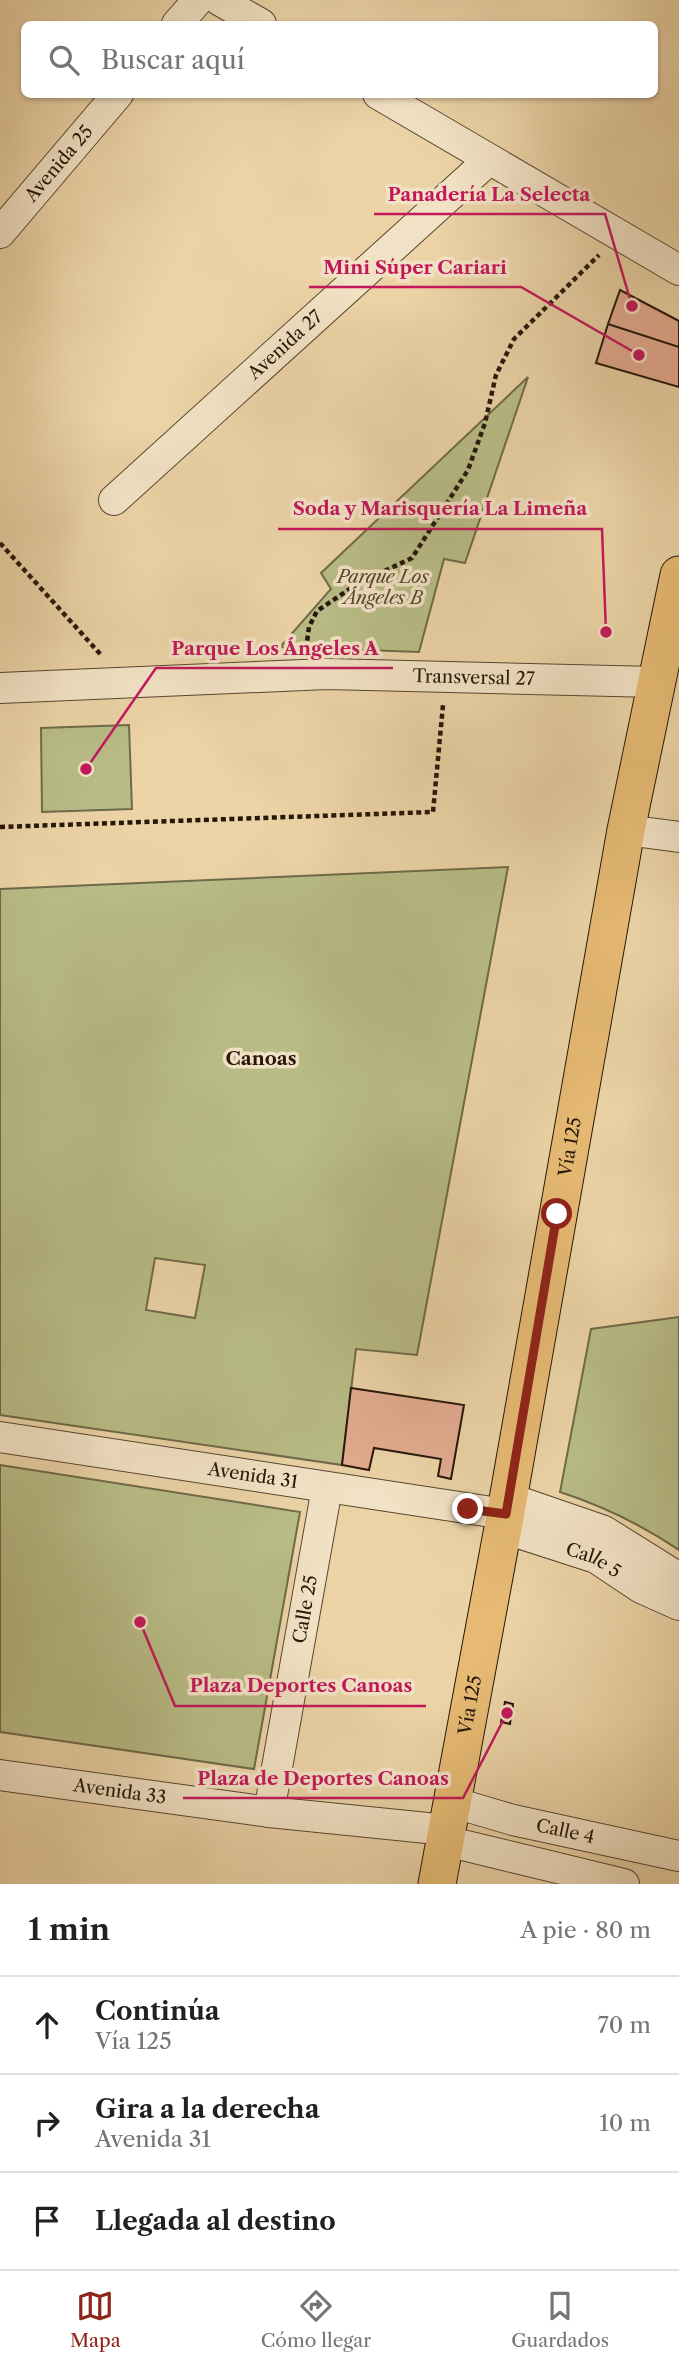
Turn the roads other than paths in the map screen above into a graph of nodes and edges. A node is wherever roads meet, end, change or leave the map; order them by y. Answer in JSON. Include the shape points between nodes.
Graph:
{"nodes":[{"id":1,"x":198,"y":0,"type":"edge"},
{"id":2,"x":219,"y":0,"type":"edge"},
{"id":3,"x":180,"y":21,"type":"edge"},
{"id":4,"x":256,"y":21,"type":"edge"},
{"id":5,"x":115,"y":98,"type":"edge"},
{"id":6,"x":385,"y":98,"type":"edge"},
{"id":7,"x":489,"y":160,"type":"junction"},
{"id":8,"x":0,"y":233,"type":"edge"},
{"id":9,"x":679,"y":270,"type":"edge"},
{"id":10,"x":114,"y":500,"type":"dead end"},
{"id":11,"x":679,"y":575,"type":"edge"},
{"id":12,"x":656,"y":682,"type":"junction"},
{"id":13,"x":0,"y":688,"type":"edge"},
{"id":14,"x":626,"y":830,"type":"junction"},
{"id":15,"x":679,"y":837,"type":"edge"},
{"id":16,"x":0,"y":1437,"type":"edge"},
{"id":17,"x":327,"y":1488,"type":"junction"},
{"id":18,"x":506,"y":1513,"type":"junction"},
{"id":19,"x":679,"y":1578,"type":"edge"},
{"id":20,"x":679,"y":1605,"type":"edge"},
{"id":21,"x":0,"y":1775,"type":"edge"},
{"id":22,"x":269,"y":1812,"type":"junction"},
{"id":23,"x":448,"y":1824,"type":"junction"},
{"id":24,"x":679,"y":1856,"type":"edge"},
{"id":25,"x":436,"y":1884,"type":"edge"},
{"id":26,"x":624,"y":1884,"type":"edge"}],
"edges":[{"from":1,"to":3,"type":"street"},
{"from":2,"to":4,"type":"street"},
{"from":5,"to":8,"type":"street","name":"Avenida 25"},
{"from":6,"to":7,"type":"street"},
{"from":7,"to":9,"type":"street"},
{"from":7,"to":10,"type":"street","name":"Avenida 27"},
{"from":11,"to":12,"type":"main road","name":"Vía 125"},
{"from":12,"to":13,"type":"street","name":"Transversal 27","via":[[303,675]]},
{"from":12,"to":14,"type":"main road","name":"Vía 125"},
{"from":14,"to":15,"type":"street"},
{"from":14,"to":18,"type":"main road","name":"Vía 125"},
{"from":16,"to":17,"type":"street","name":"Avenida 31"},
{"from":17,"to":18,"type":"street","name":"Avenida 31"},
{"from":17,"to":22,"type":"street","name":"Calle 25"},
{"from":18,"to":19,"type":"street","name":"Calle 5","via":[[604,1531]]},
{"from":18,"to":20,"type":"street","name":"Calle 5"},
{"from":18,"to":23,"type":"main road","name":"Vía 125"},
{"from":21,"to":22,"type":"street","name":"Avenida 33"},
{"from":22,"to":23,"type":"street","name":"Avenida 33"},
{"from":23,"to":24,"type":"street","name":"Calle 4","via":[[513,1820]]},
{"from":23,"to":25,"type":"main road","name":"Vía 125"},
{"from":23,"to":26,"type":"street"}]}
